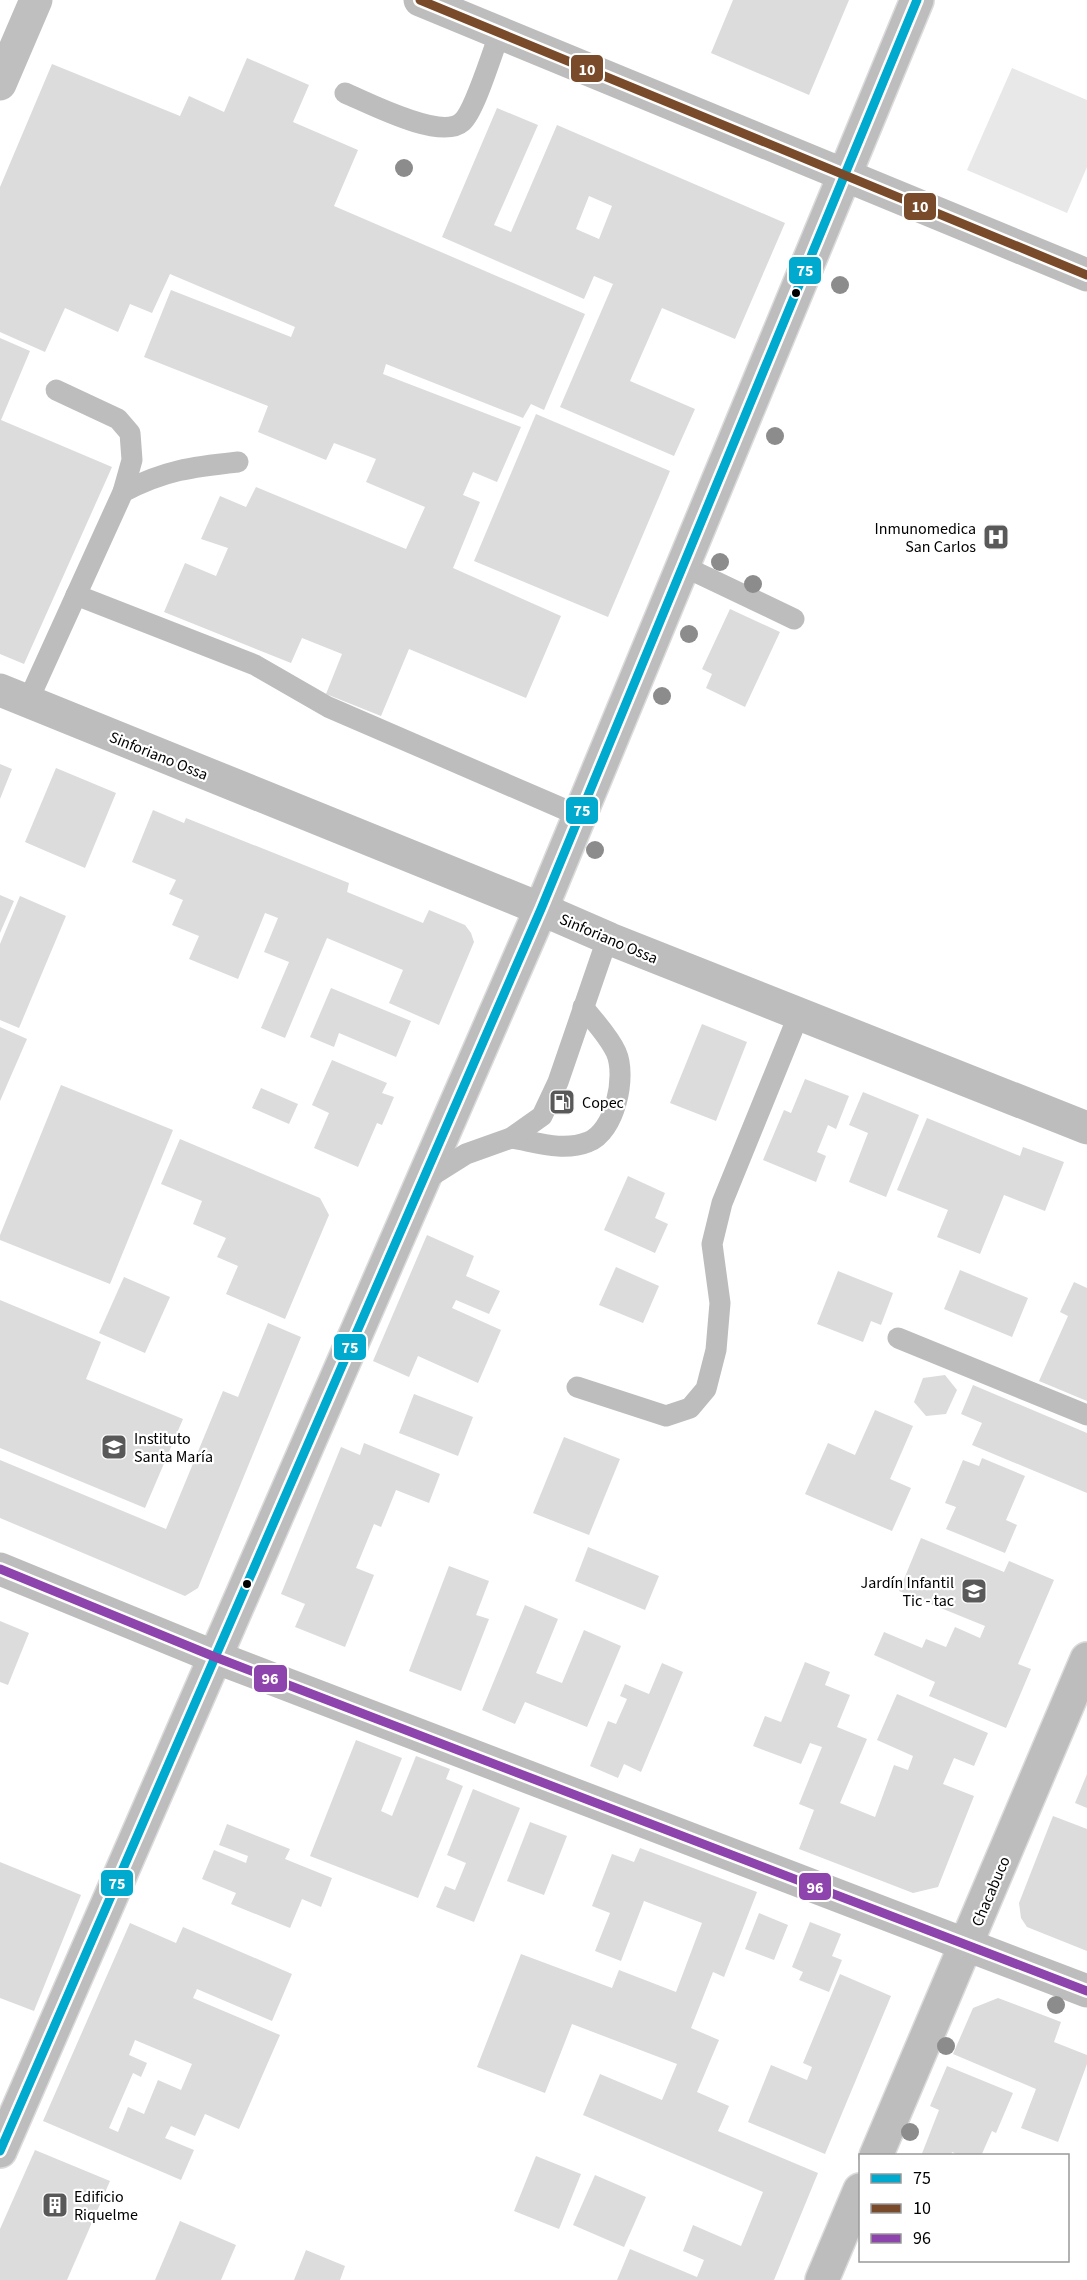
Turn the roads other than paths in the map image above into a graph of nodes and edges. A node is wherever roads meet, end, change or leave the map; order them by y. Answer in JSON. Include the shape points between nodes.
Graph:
{"nodes":[{"id":1,"x":36,"y":0,"type":"edge"},
{"id":2,"x":420,"y":0,"type":"edge"},
{"id":3,"x":917,"y":0,"type":"edge"},
{"id":4,"x":500,"y":33,"type":"junction"},
{"id":5,"x":0,"y":84,"type":"edge"},
{"id":6,"x":345,"y":93,"type":"dead end"},
{"id":7,"x":845,"y":174,"type":"junction"},
{"id":8,"x":1087,"y":275,"type":"edge"},
{"id":9,"x":56,"y":390,"type":"dead end"},
{"id":10,"x":238,"y":462,"type":"dead end"},
{"id":11,"x":123,"y":492,"type":"junction"},
{"id":12,"x":683,"y":566,"type":"junction"},
{"id":13,"x":76,"y":595,"type":"junction"},
{"id":14,"x":794,"y":619,"type":"dead end"},
{"id":15,"x":14,"y":696,"type":"edge"},
{"id":16,"x":580,"y":816,"type":"junction"},
{"id":17,"x":541,"y":909,"type":"junction"},
{"id":18,"x":610,"y":939,"type":"junction"},
{"id":19,"x":583,"y":1007,"type":"junction"},
{"id":20,"x":799,"y":1014,"type":"junction"},
{"id":21,"x":1087,"y":1128,"type":"edge"},
{"id":22,"x":511,"y":1138,"type":"junction"},
{"id":23,"x":422,"y":1182,"type":"junction"},
{"id":24,"x":898,"y":1338,"type":"dead end"},
{"id":25,"x":577,"y":1387,"type":"dead end"},
{"id":26,"x":1087,"y":1415,"type":"edge"},
{"id":27,"x":0,"y":1569,"type":"edge"},
{"id":28,"x":215,"y":1657,"type":"junction"},
{"id":29,"x":1087,"y":1659,"type":"edge"},
{"id":30,"x":1079,"y":1699,"type":"edge"},
{"id":31,"x":967,"y":1945,"type":"junction"},
{"id":32,"x":1087,"y":1991,"type":"edge"},
{"id":33,"x":0,"y":2151,"type":"edge"},
{"id":34,"x":877,"y":2154,"type":"edge"},
{"id":35,"x":859,"y":2195,"type":"edge"},
{"id":36,"x":822,"y":2280,"type":"edge"}],
"edges":[{"from":1,"to":5,"type":"main road"},
{"from":2,"to":4,"type":"street"},
{"from":3,"to":7,"type":"street"},
{"from":4,"to":6,"type":"lane","via":[[462,123],[446,128],[429,127]]},
{"from":4,"to":7,"type":"street"},
{"from":7,"to":8,"type":"street"},
{"from":7,"to":12,"type":"street"},
{"from":9,"to":11,"type":"lane","via":[[118,419],[130,433],[132,460]]},
{"from":10,"to":11,"type":"lane","via":[[188,468],[150,478]]},
{"from":11,"to":13,"type":"lane"},
{"from":12,"to":14,"type":"lane"},
{"from":12,"to":16,"type":"street"},
{"from":13,"to":15,"type":"lane"},
{"from":13,"to":16,"type":"lane","via":[[255,665],[328,707]]},
{"from":15,"to":17,"type":"street","name":"Sinforiano Ossa"},
{"from":16,"to":17,"type":"street"},
{"from":17,"to":18,"type":"street","name":"Sinforiano Ossa"},
{"from":17,"to":23,"type":"street"},
{"from":18,"to":19,"type":"lane"},
{"from":18,"to":20,"type":"street","name":"Sinforiano Ossa"},
{"from":19,"to":22,"type":"lane","via":[[558,1082],[542,1116]]},
{"from":19,"to":22,"type":"lane","via":[[616,1053],[621,1081],[608,1126],[590,1142],[563,1148]]},
{"from":20,"to":21,"type":"street","name":"Sinforiano Ossa"},
{"from":20,"to":25,"type":"lane","via":[[722,1203],[712,1244],[720,1303],[716,1350],[706,1389],[690,1408],[666,1416]]},
{"from":22,"to":23,"type":"lane","via":[[466,1154]]},
{"from":23,"to":28,"type":"street"},
{"from":24,"to":26,"type":"lane"},
{"from":27,"to":28,"type":"street"},
{"from":28,"to":31,"type":"street"},
{"from":28,"to":33,"type":"street"},
{"from":29,"to":30,"type":"street","name":"Chacabuco"},
{"from":30,"to":31,"type":"street","name":"Chacabuco"},
{"from":31,"to":32,"type":"street"},
{"from":31,"to":34,"type":"street","name":"Chacabuco"},
{"from":35,"to":36,"type":"street"}]}
